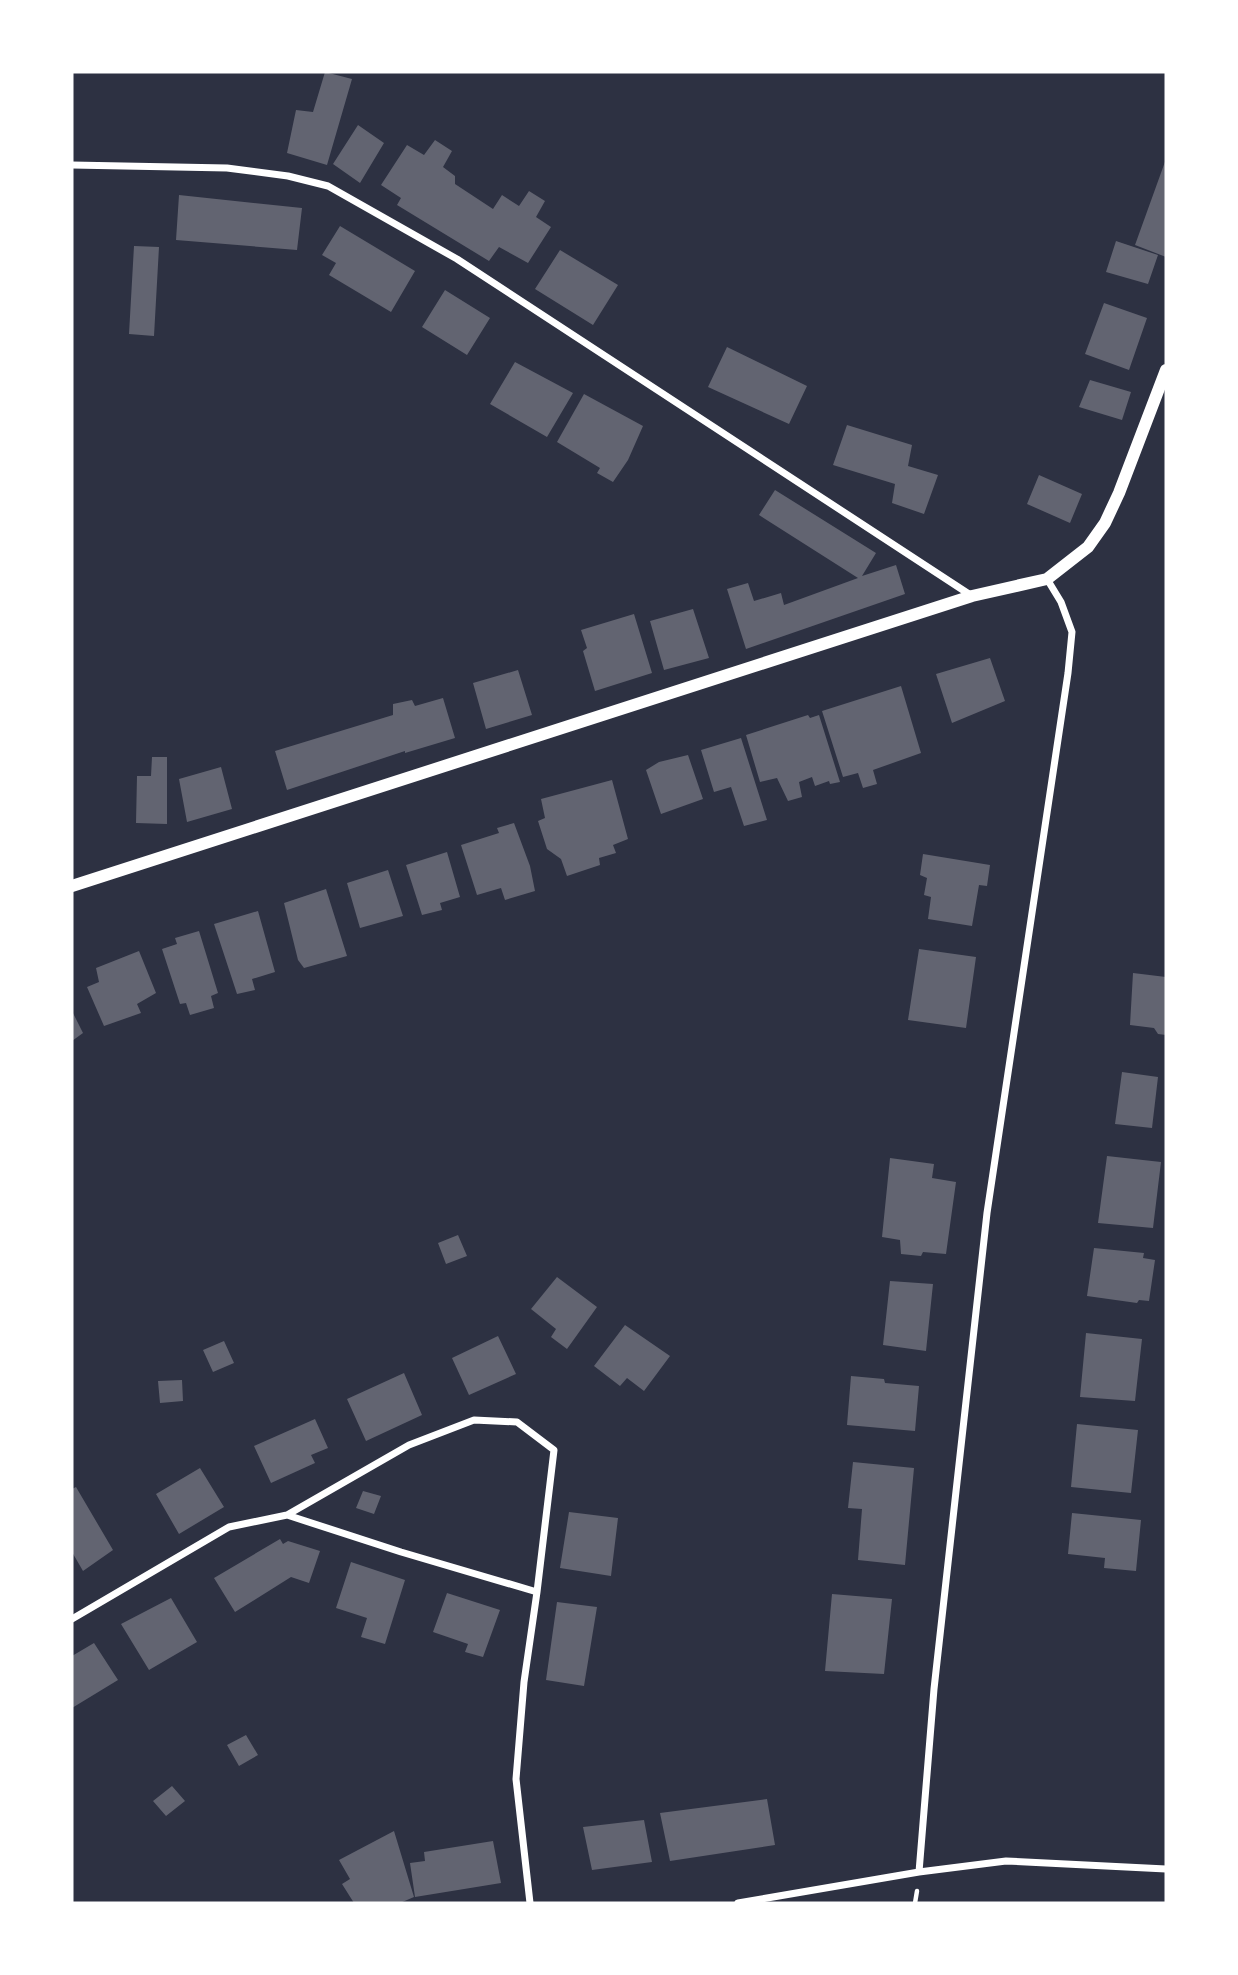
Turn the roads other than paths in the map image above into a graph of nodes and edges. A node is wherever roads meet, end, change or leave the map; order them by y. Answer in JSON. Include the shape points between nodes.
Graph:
{"nodes":[{"id":1,"x":73,"y":162,"type":"edge"},
{"id":2,"x":1166,"y":370,"type":"edge"},
{"id":3,"x":1047,"y":579,"type":"junction"},
{"id":4,"x":972,"y":596,"type":"junction"},
{"id":5,"x":72,"y":886,"type":"edge"},
{"id":6,"x":287,"y":1516,"type":"junction"},
{"id":7,"x":537,"y":1592,"type":"junction"},
{"id":8,"x":72,"y":1619,"type":"edge"},
{"id":9,"x":1166,"y":1869,"type":"edge"},
{"id":10,"x":919,"y":1872,"type":"junction"},
{"id":11,"x":530,"y":1903,"type":"edge"},
{"id":12,"x":738,"y":1903,"type":"edge"}],
"edges":[{"from":1,"to":4,"type":"street","via":[[227,168],[328,186],[457,259]]},
{"from":2,"to":3,"type":"street","via":[[1105,523],[1088,547]]},
{"from":3,"to":4,"type":"street"},
{"from":3,"to":10,"type":"street","via":[[1072,632],[1068,673],[987,1213],[934,1689]]},
{"from":4,"to":5,"type":"street"},
{"from":6,"to":7,"type":"street"},
{"from":6,"to":7,"type":"street","via":[[409,1445],[474,1420],[517,1422],[554,1450]]},
{"from":6,"to":8,"type":"street","via":[[229,1527]]},
{"from":7,"to":11,"type":"street","via":[[516,1779]]},
{"from":9,"to":10,"type":"street","via":[[1006,1861]]},
{"from":10,"to":12,"type":"street"}]}
